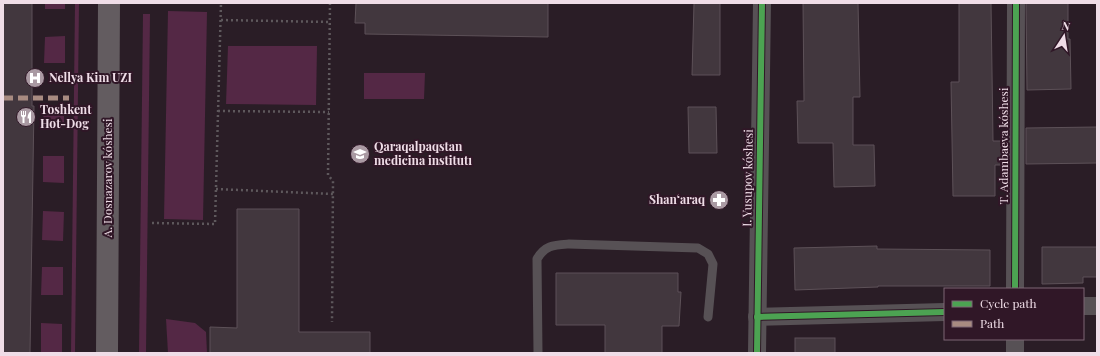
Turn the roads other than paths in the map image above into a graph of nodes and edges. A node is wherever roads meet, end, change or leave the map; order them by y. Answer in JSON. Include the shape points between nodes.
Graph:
{"nodes":[{"id":1,"x":109,"y":3,"type":"edge"},
{"id":2,"x":762,"y":3,"type":"edge"},
{"id":3,"x":1016,"y":3,"type":"edge"},
{"id":4,"x":1015,"y":288,"type":"edge"},
{"id":5,"x":1084,"y":306,"type":"edge"},
{"id":6,"x":1097,"y":306,"type":"edge"},
{"id":7,"x":944,"y":312,"type":"edge"},
{"id":8,"x":708,"y":317,"type":"dead end"},
{"id":9,"x":758,"y":317,"type":"junction"},
{"id":10,"x":1015,"y":340,"type":"edge"},
{"id":11,"x":107,"y":353,"type":"edge"},
{"id":12,"x":538,"y":353,"type":"edge"},
{"id":13,"x":757,"y":353,"type":"edge"},
{"id":14,"x":1015,"y":353,"type":"edge"}],
"edges":[{"from":1,"to":11,"type":"main road","name":"A. Dosnazarov kóshesi"},
{"from":2,"to":9,"type":"street","name":"I. Yusupov kóshesi"},
{"from":3,"to":4,"type":"street","name":"T. Adambaeva kóshesi"},
{"from":5,"to":6,"type":"street"},
{"from":7,"to":9,"type":"street"},
{"from":8,"to":12,"type":"lane","via":[[713,264],[708,254],[698,248],[549,245],[537,259]]},
{"from":9,"to":13,"type":"street","name":"I. Yusupov kóshesi"},
{"from":10,"to":14,"type":"street"}]}
